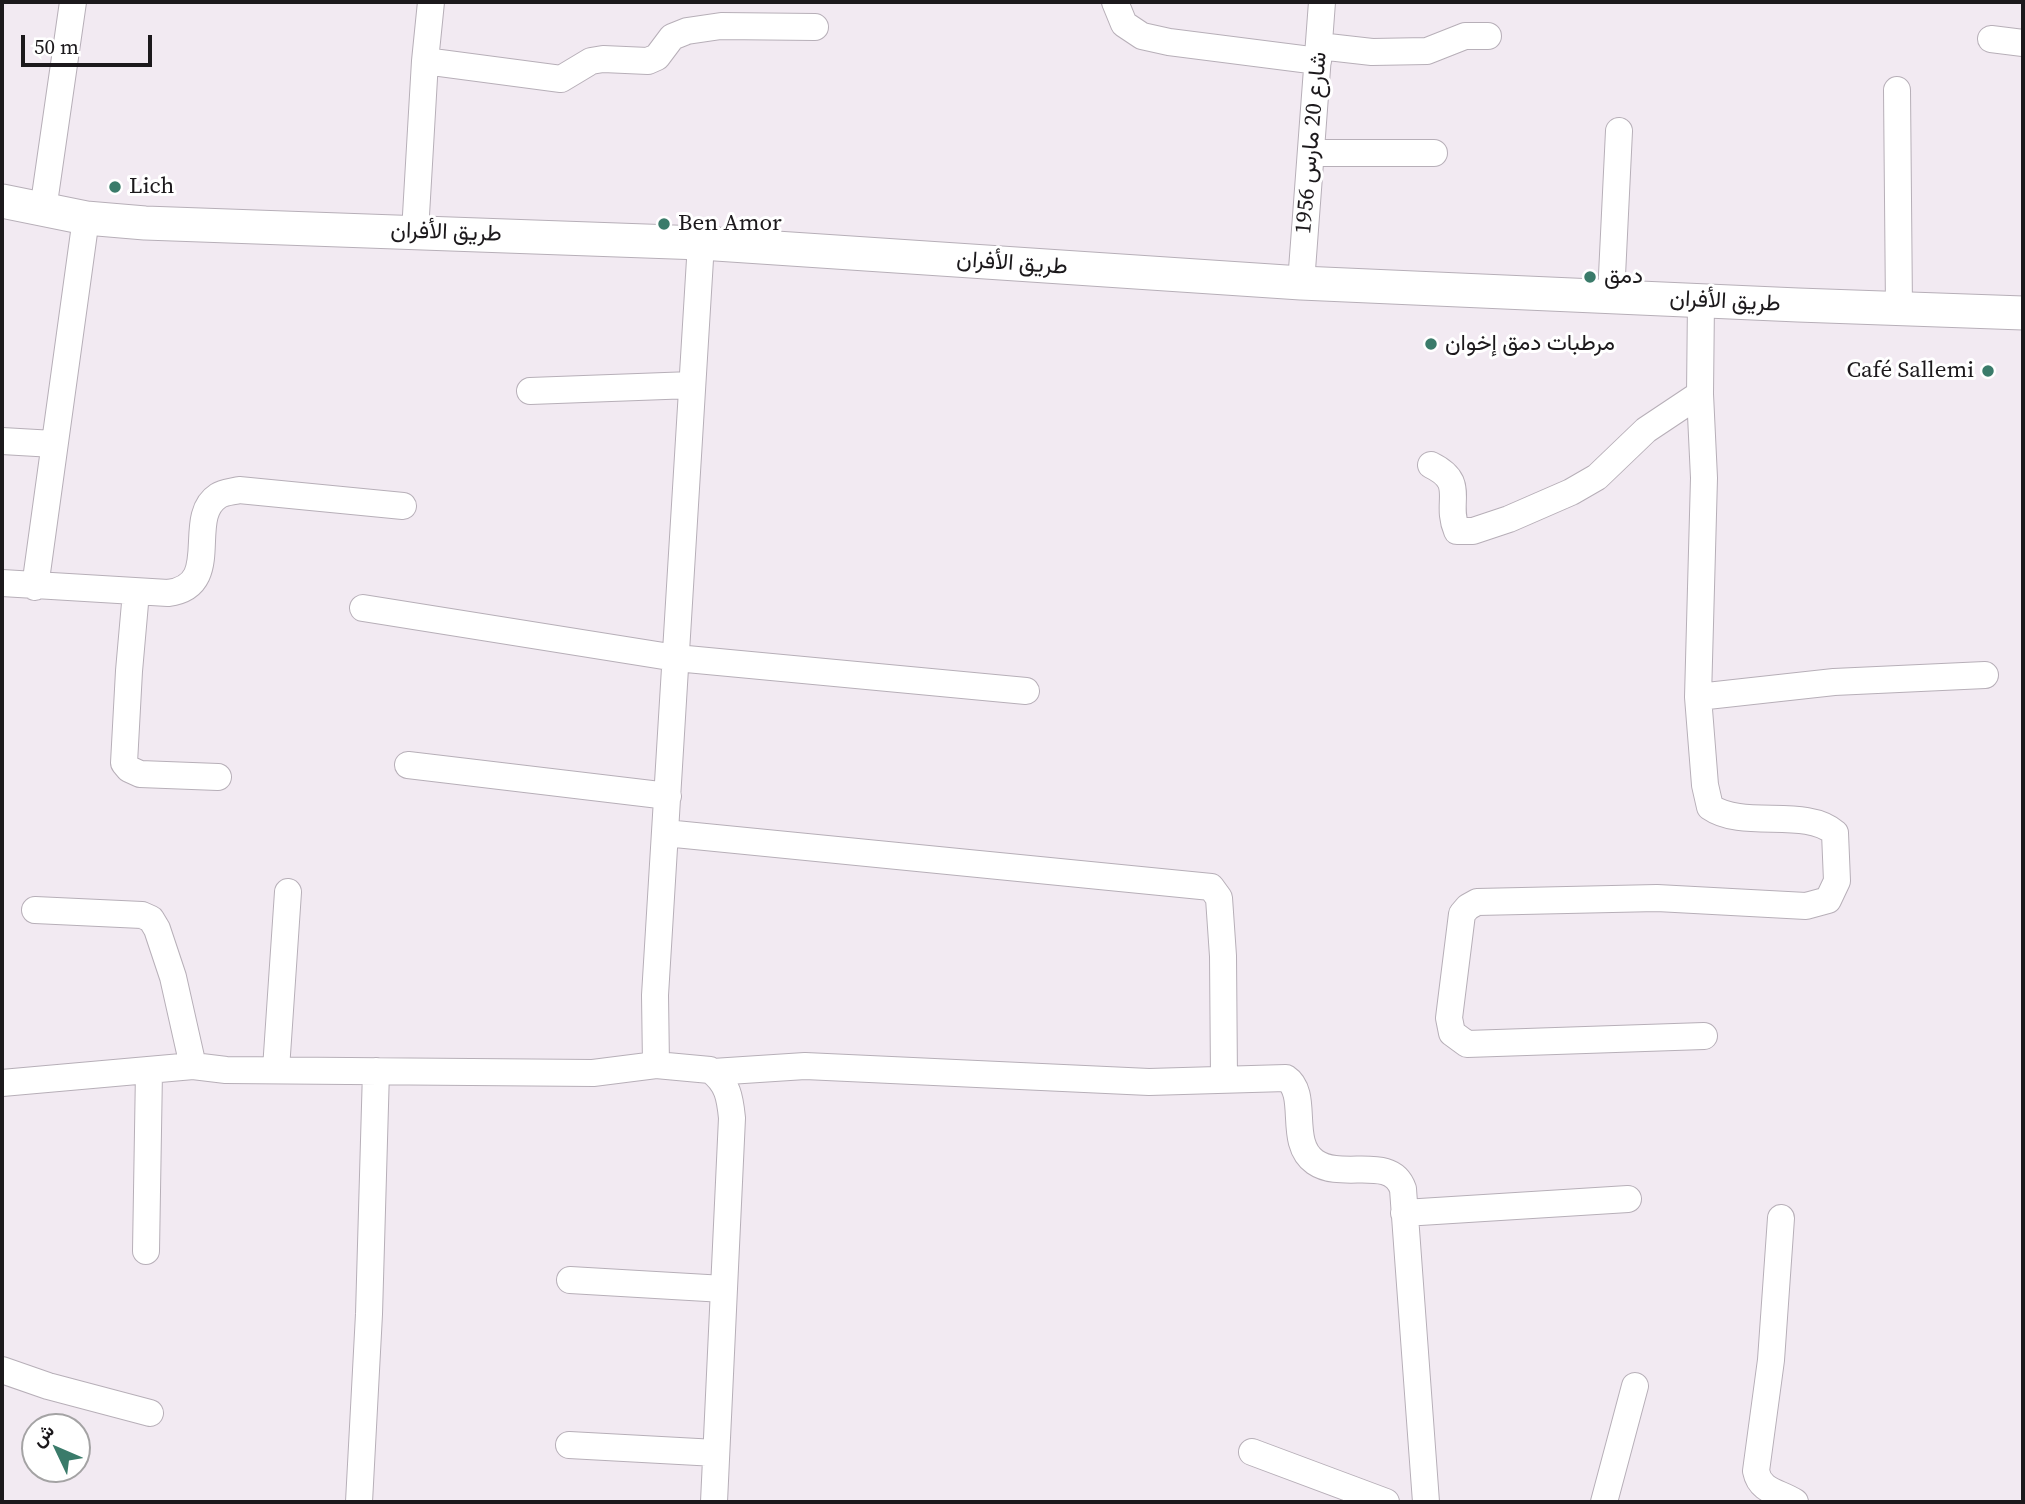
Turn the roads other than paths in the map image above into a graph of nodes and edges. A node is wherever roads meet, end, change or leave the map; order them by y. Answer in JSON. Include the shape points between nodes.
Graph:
{"nodes":[{"id":1,"x":73,"y":2,"type":"edge"},
{"id":2,"x":431,"y":2,"type":"edge"},
{"id":3,"x":1115,"y":2,"type":"edge"},
{"id":4,"x":1322,"y":2,"type":"edge"},
{"id":5,"x":814,"y":27,"type":"dead end"},
{"id":6,"x":1488,"y":36,"type":"dead end"},
{"id":7,"x":1991,"y":39,"type":"dead end"},
{"id":8,"x":2023,"y":43,"type":"edge"},
{"id":9,"x":1319,"y":54,"type":"junction"},
{"id":10,"x":425,"y":61,"type":"junction"},
{"id":11,"x":1897,"y":90,"type":"dead end"},
{"id":12,"x":1619,"y":131,"type":"dead end"},
{"id":13,"x":1311,"y":153,"type":"junction"},
{"id":14,"x":1434,"y":153,"type":"dead end"},
{"id":15,"x":2,"y":201,"type":"edge"},
{"id":16,"x":43,"y":210,"type":"junction"},
{"id":17,"x":86,"y":218,"type":"junction"},
{"id":18,"x":415,"y":232,"type":"junction"},
{"id":19,"x":701,"y":243,"type":"junction"},
{"id":20,"x":1300,"y":284,"type":"junction"},
{"id":21,"x":1611,"y":296,"type":"junction"},
{"id":22,"x":1701,"y":301,"type":"junction"},
{"id":23,"x":1899,"y":309,"type":"junction"},
{"id":24,"x":2023,"y":313,"type":"edge"},
{"id":25,"x":692,"y":385,"type":"junction"},
{"id":26,"x":530,"y":391,"type":"dead end"},
{"id":27,"x":1700,"y":394,"type":"junction"},
{"id":28,"x":2,"y":441,"type":"edge"},
{"id":29,"x":54,"y":444,"type":"junction"},
{"id":30,"x":1431,"y":465,"type":"dead end"},
{"id":31,"x":403,"y":506,"type":"dead end"},
{"id":32,"x":2,"y":583,"type":"edge"},
{"id":33,"x":34,"y":587,"type":"junction"},
{"id":34,"x":136,"y":592,"type":"junction"},
{"id":35,"x":363,"y":608,"type":"dead end"},
{"id":36,"x":676,"y":658,"type":"junction"},
{"id":37,"x":1985,"y":675,"type":"dead end"},
{"id":38,"x":1026,"y":691,"type":"dead end"},
{"id":39,"x":1698,"y":697,"type":"junction"},
{"id":40,"x":408,"y":765,"type":"dead end"},
{"id":41,"x":218,"y":777,"type":"dead end"},
{"id":42,"x":668,"y":796,"type":"junction"},
{"id":43,"x":665,"y":833,"type":"junction"},
{"id":44,"x":288,"y":892,"type":"dead end"},
{"id":45,"x":35,"y":911,"type":"dead end"},
{"id":46,"x":1704,"y":1037,"type":"dead end"},
{"id":47,"x":656,"y":1065,"type":"junction"},
{"id":48,"x":193,"y":1066,"type":"junction"},
{"id":49,"x":275,"y":1069,"type":"junction"},
{"id":50,"x":376,"y":1070,"type":"junction"},
{"id":51,"x":149,"y":1071,"type":"junction"},
{"id":52,"x":713,"y":1072,"type":"junction"},
{"id":53,"x":1224,"y":1079,"type":"junction"},
{"id":54,"x":2,"y":1083,"type":"edge"},
{"id":55,"x":1628,"y":1199,"type":"dead end"},
{"id":56,"x":1404,"y":1213,"type":"junction"},
{"id":57,"x":1781,"y":1218,"type":"dead end"},
{"id":58,"x":146,"y":1251,"type":"dead end"},
{"id":59,"x":570,"y":1280,"type":"dead end"},
{"id":60,"x":724,"y":1289,"type":"junction"},
{"id":61,"x":2,"y":1370,"type":"edge"},
{"id":62,"x":1635,"y":1386,"type":"dead end"},
{"id":63,"x":150,"y":1413,"type":"dead end"},
{"id":64,"x":569,"y":1445,"type":"dead end"},
{"id":65,"x":1252,"y":1452,"type":"dead end"},
{"id":66,"x":716,"y":1453,"type":"junction"},
{"id":67,"x":359,"y":1502,"type":"edge"},
{"id":68,"x":714,"y":1502,"type":"edge"},
{"id":69,"x":1386,"y":1502,"type":"edge"},
{"id":70,"x":1426,"y":1502,"type":"edge"},
{"id":71,"x":1604,"y":1502,"type":"edge"},
{"id":72,"x":1795,"y":1502,"type":"edge"}],
"edges":[{"from":1,"to":16,"type":"street"},
{"from":2,"to":10,"type":"street"},
{"from":3,"to":9,"type":"street","via":[[1124,24],[1142,36]]},
{"from":4,"to":9,"type":"street","name":"شارع 20 مارس 1956"},
{"from":5,"to":10,"type":"street","via":[[721,26],[687,31],[672,37],[648,61],[591,61],[561,79]]},
{"from":6,"to":9,"type":"street","via":[[1465,36],[1427,51]]},
{"from":7,"to":8,"type":"street"},
{"from":9,"to":13,"type":"street","name":"شارع 20 مارس 1956"},
{"from":10,"to":18,"type":"street"},
{"from":11,"to":23,"type":"street"},
{"from":12,"to":21,"type":"street"},
{"from":13,"to":14,"type":"street"},
{"from":13,"to":20,"type":"street","name":"شارع 20 مارس 1956"},
{"from":15,"to":16,"type":"main road","name":"طريق الأفران"},
{"from":16,"to":17,"type":"main road","name":"طريق الأفران"},
{"from":17,"to":18,"type":"main road","name":"طريق الأفران"},
{"from":17,"to":29,"type":"street"},
{"from":18,"to":19,"type":"main road","name":"طريق الأفران"},
{"from":19,"to":20,"type":"main road","name":"طريق الأفران"},
{"from":19,"to":25,"type":"street"},
{"from":20,"to":21,"type":"main road","name":"طريق الأفران"},
{"from":21,"to":22,"type":"main road","name":"طريق الأفران"},
{"from":22,"to":23,"type":"main road","name":"طريق الأفران"},
{"from":22,"to":27,"type":"street"},
{"from":23,"to":24,"type":"main road","name":"طريق الأفران"},
{"from":25,"to":26,"type":"street"},
{"from":25,"to":36,"type":"street"},
{"from":27,"to":30,"type":"street","via":[[1646,430],[1598,477],[1473,531],[1457,531],[1452,480]]},
{"from":27,"to":39,"type":"street","via":[[1704,478]]},
{"from":28,"to":29,"type":"street"},
{"from":29,"to":33,"type":"street"},
{"from":31,"to":34,"type":"street","via":[[239,491],[221,494],[208,507],[201,560],[189,586],[168,593]]},
{"from":32,"to":33,"type":"street"},
{"from":33,"to":34,"type":"street"},
{"from":34,"to":41,"type":"street","via":[[124,763],[140,774]]},
{"from":35,"to":36,"type":"street"},
{"from":36,"to":38,"type":"street"},
{"from":36,"to":42,"type":"street"},
{"from":37,"to":39,"type":"street","via":[[1834,682]]},
{"from":39,"to":46,"type":"street","via":[[1710,807],[1722,815],[1809,822],[1835,833],[1837,881],[1828,900],[1806,906],[1657,898],[1477,902],[1462,914],[1449,1018],[1452,1033],[1467,1044]]},
{"from":40,"to":42,"type":"street"},
{"from":42,"to":43,"type":"street"},
{"from":43,"to":47,"type":"street","via":[[655,995]]},
{"from":43,"to":53,"type":"street","via":[[1211,887],[1219,898],[1223,956]]},
{"from":44,"to":49,"type":"street"},
{"from":45,"to":48,"type":"street","via":[[151,919],[173,977]]},
{"from":47,"to":50,"type":"street","via":[[593,1073]]},
{"from":47,"to":52,"type":"street"},
{"from":48,"to":49,"type":"street"},
{"from":48,"to":51,"type":"street"},
{"from":49,"to":50,"type":"street"},
{"from":50,"to":67,"type":"street"},
{"from":51,"to":54,"type":"street"},
{"from":51,"to":58,"type":"street"},
{"from":52,"to":53,"type":"street","via":[[804,1066],[1149,1082]]},
{"from":52,"to":60,"type":"street","via":[[729,1094],[732,1118]]},
{"from":53,"to":56,"type":"street","via":[[1276,1077],[1291,1081],[1301,1142],[1308,1157],[1341,1171],[1394,1175],[1403,1189]]},
{"from":55,"to":56,"type":"street"},
{"from":56,"to":70,"type":"street"},
{"from":57,"to":72,"type":"street","via":[[1772,1360],[1756,1471],[1762,1485]]},
{"from":59,"to":60,"type":"street"},
{"from":60,"to":66,"type":"street"},
{"from":61,"to":63,"type":"street"},
{"from":62,"to":71,"type":"street"},
{"from":64,"to":66,"type":"street"},
{"from":65,"to":69,"type":"street"},
{"from":66,"to":68,"type":"street"}]}
